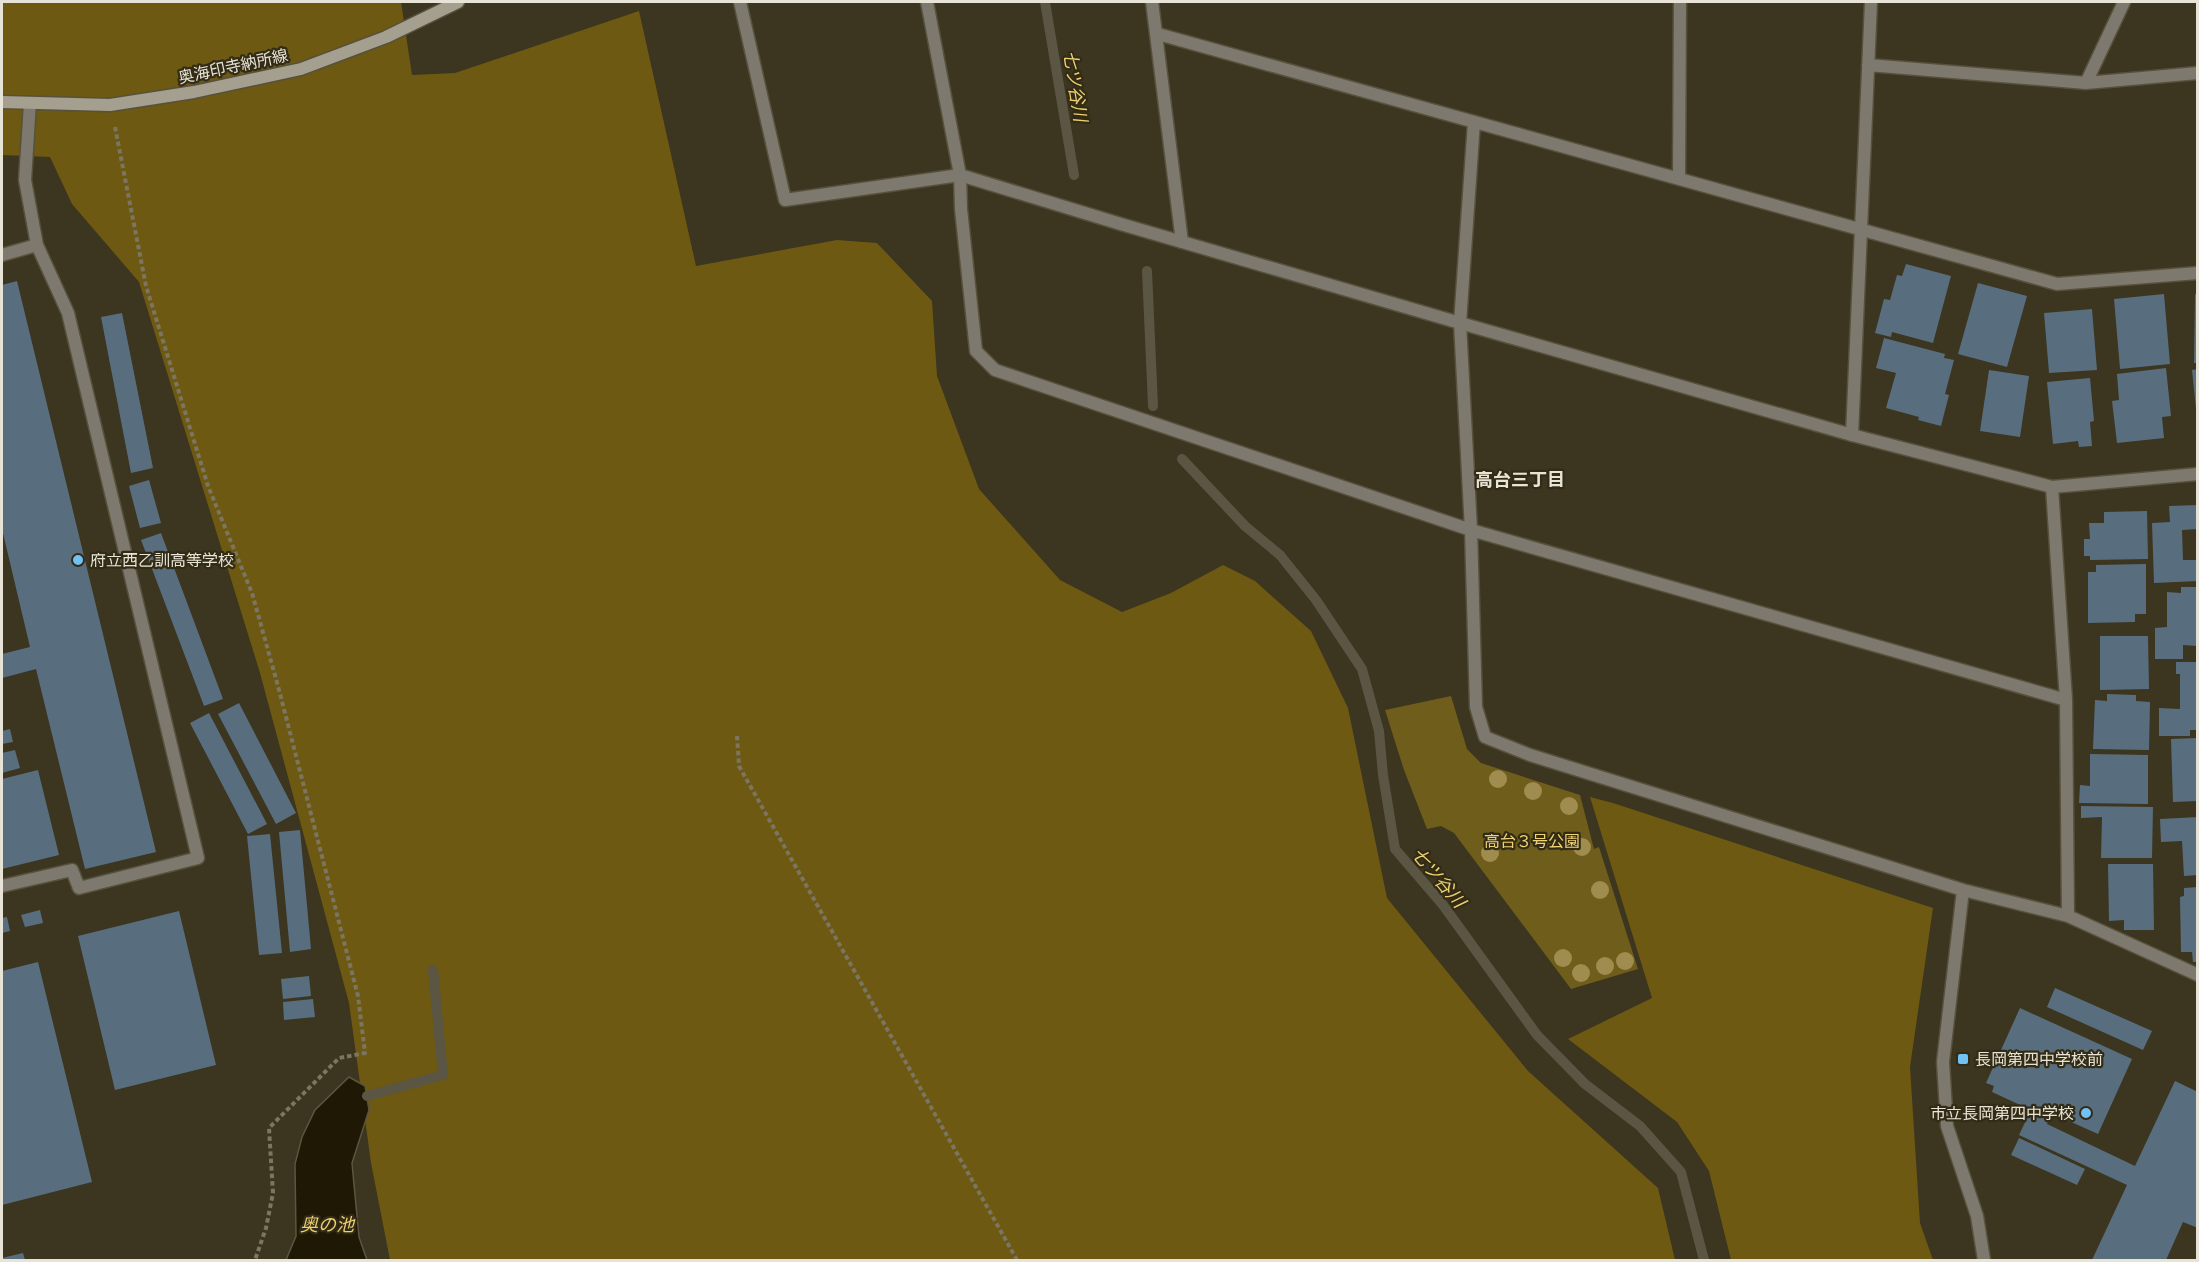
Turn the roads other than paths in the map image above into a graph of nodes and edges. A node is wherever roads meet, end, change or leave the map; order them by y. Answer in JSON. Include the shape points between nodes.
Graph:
{"nodes":[{"id":1,"x":454,"y":2,"type":"edge"},
{"id":2,"x":740,"y":2,"type":"edge"},
{"id":3,"x":927,"y":2,"type":"edge"},
{"id":4,"x":1152,"y":2,"type":"edge"},
{"id":5,"x":1680,"y":2,"type":"edge"},
{"id":6,"x":1871,"y":2,"type":"edge"},
{"id":7,"x":2124,"y":2,"type":"edge"},
{"id":8,"x":1158,"y":34,"type":"junction"},
{"id":9,"x":1868,"y":65,"type":"junction"},
{"id":10,"x":2198,"y":73,"type":"edge"},
{"id":11,"x":2086,"y":82,"type":"junction"},
{"id":12,"x":2,"y":102,"type":"edge"},
{"id":13,"x":30,"y":103,"type":"junction"},
{"id":14,"x":1474,"y":122,"type":"junction"},
{"id":15,"x":960,"y":175,"type":"junction"},
{"id":16,"x":1679,"y":179,"type":"junction"},
{"id":17,"x":1861,"y":230,"type":"junction"},
{"id":18,"x":1182,"y":242,"type":"junction"},
{"id":19,"x":38,"y":245,"type":"junction"},
{"id":20,"x":2,"y":255,"type":"edge"},
{"id":21,"x":2198,"y":273,"type":"edge"},
{"id":22,"x":1460,"y":323,"type":"junction"},
{"id":23,"x":1852,"y":435,"type":"junction"},
{"id":24,"x":2198,"y":474,"type":"edge"},
{"id":25,"x":2052,"y":487,"type":"junction"},
{"id":26,"x":1472,"y":530,"type":"junction"},
{"id":27,"x":2066,"y":700,"type":"junction"},
{"id":28,"x":2,"y":886,"type":"edge"},
{"id":29,"x":1963,"y":890,"type":"junction"},
{"id":30,"x":2068,"y":916,"type":"junction"},
{"id":31,"x":2198,"y":975,"type":"edge"},
{"id":32,"x":1984,"y":1260,"type":"edge"}],
"edges":[{"from":1,"to":13,"type":"main road","name":"奥海印寺納所線","via":[[386,37],[301,69],[110,105]]},
{"from":2,"to":15,"type":"street","via":[[784,200]]},
{"from":3,"to":15,"type":"street"},
{"from":4,"to":8,"type":"street"},
{"from":5,"to":16,"type":"street"},
{"from":6,"to":9,"type":"street"},
{"from":7,"to":11,"type":"street"},
{"from":8,"to":14,"type":"street"},
{"from":8,"to":18,"type":"street"},
{"from":9,"to":11,"type":"street"},
{"from":9,"to":17,"type":"street"},
{"from":10,"to":11,"type":"street"},
{"from":12,"to":13,"type":"main road","name":"奥海印寺納所線"},
{"from":13,"to":19,"type":"street","via":[[25,180]]},
{"from":14,"to":16,"type":"street"},
{"from":14,"to":22,"type":"street"},
{"from":15,"to":18,"type":"street"},
{"from":15,"to":26,"type":"street","via":[[976,351],[995,370]]},
{"from":16,"to":17,"type":"street"},
{"from":17,"to":21,"type":"street","via":[[2057,284]]},
{"from":17,"to":23,"type":"street"},
{"from":18,"to":22,"type":"street"},
{"from":19,"to":20,"type":"street"},
{"from":19,"to":28,"type":"street","via":[[68,314],[198,858],[79,888],[72,870]]},
{"from":22,"to":23,"type":"street"},
{"from":22,"to":26,"type":"street"},
{"from":23,"to":25,"type":"street"},
{"from":24,"to":25,"type":"street"},
{"from":25,"to":27,"type":"street"},
{"from":26,"to":27,"type":"street"},
{"from":26,"to":29,"type":"street","via":[[1476,707],[1485,737]]},
{"from":27,"to":30,"type":"street"},
{"from":29,"to":30,"type":"street"},
{"from":29,"to":32,"type":"street","via":[[1943,1062],[1947,1126],[1977,1216]]},
{"from":30,"to":31,"type":"street"}]}
